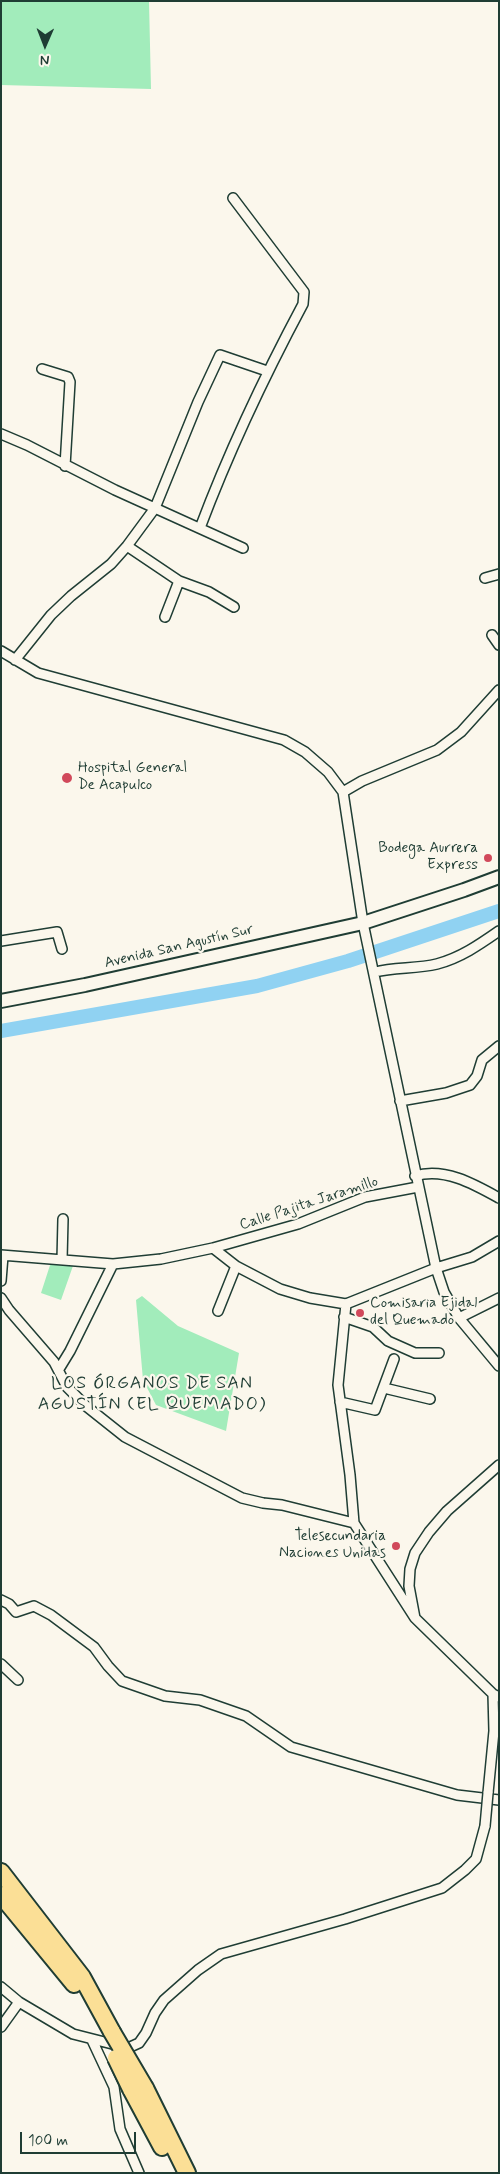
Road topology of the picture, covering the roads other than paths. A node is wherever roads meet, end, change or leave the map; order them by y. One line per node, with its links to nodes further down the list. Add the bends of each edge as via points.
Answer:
1 (233, 198): 3 (street, via 304,292 303,304)
2 (42, 369): 5 (street, via 68,376 70,382)
3 (267, 371): 6 (street, via 220,355); 7 (street)
4 (1, 434): 5 (street)
5 (65, 466): 6 (street)
6 (155, 508): 7 (street); 8 (street)
7 (200, 528): 9 (street)
8 (127, 546): 12 (street); 18 (street, via 111,564 51,615)
9 (243, 548)
10 (499, 574): 11 (street)
11 (485, 578)
12 (179, 581): 13 (street, via 209,592); 14 (street)
13 (234, 607)
14 (164, 617)
15 (492, 635): 16 (street)
16 (499, 645)
17 (1, 651): 18 (street)
18 (15, 660): 20 (street, via 38,673 284,740 305,752 328,772)
19 (499, 690): 20 (street, via 461,732 437,750)
20 (343, 792): 22 (street)
21 (499, 877): 22 (main road, Avenida San Agustín Sur)
22 (363, 923): 26 (street); 27 (main road, Avenida San Agustín Sur)
23 (499, 931): 26 (street, via 470,952 437,964)
24 (1, 941): 25 (street, via 58,932)
25 (62, 949)
26 (374, 969): 29 (street)
27 (1, 1001)
28 (499, 1046): 29 (street, via 482,1060 470,1085)
29 (400, 1101): 30 (street)
30 (415, 1176): 31 (street); 32 (street, via 442,1174)
31 (418, 1187): 35 (street, Calle Pajita Jaramillo, via 365,1197 298,1224); 40 (street)
32 (499, 1198)
33 (63, 1219): 37 (street)
34 (499, 1241): 40 (street, via 472,1257)
35 (213, 1248): 38 (street, Calle Pajita Jaramillo); 39 (street)
36 (2, 1256): 37 (street, Calle Pajita Jaramillo); 41 (street)
37 (62, 1260): 38 (street, Calle Pajita Jaramillo)
38 (113, 1264): 51 (street)
39 (236, 1266): 44 (street, via 280,1289); 45 (street)
40 (436, 1268): 44 (street); 47 (street, via 444,1292)
41 (1, 1281)
42 (1, 1298): 51 (street)
43 (499, 1298): 47 (street)
44 (346, 1304): 46 (street)
45 (218, 1311)
46 (344, 1317): 48 (street, via 373,1327 388,1341 416,1353); 54 (street, via 338,1374)
47 (460, 1318): 50 (street)
48 (439, 1353)
49 (394, 1359): 52 (street)
50 (498, 1362)
51 (59, 1369): 56 (street, via 73,1394 125,1437 156,1455 242,1498)
52 (384, 1388): 53 (street); 54 (street, via 374,1410)
53 (430, 1399)
54 (340, 1402): 56 (street)
55 (499, 1465): 58 (street, via 447,1511 415,1553 409,1586)
56 (354, 1523): 58 (street)
57 (1, 1600): 62 (street, via 16,1612 34,1606 51,1615 94,1647 122,1681 165,1696 200,1700 246,1716 291,1748 450,1793)
58 (415, 1618): 61 (street)
59 (1, 1664): 60 (street)
60 (18, 1680)
61 (496, 1695): 68 (street, bridge, via 486,1826 476,1859 465,1870 442,1888 221,1954 164,2000 138,2043 128,2048)
62 (499, 1800)
63 (1, 1872): 68 (highway, via 82,1978)
64 (1, 1895): 68 (highway, via 74,1985)
65 (1, 1987): 66 (street)
66 (19, 2002): 67 (street); 68 (street, via 73,2034)
67 (1, 2027)
68 (102, 2035): 69 (highway, bridge); 70 (street, via 120,2129)
69 (138, 2088): 71 (highway); 72 (highway)
70 (139, 2173)
71 (176, 2173)
72 (187, 2173)

